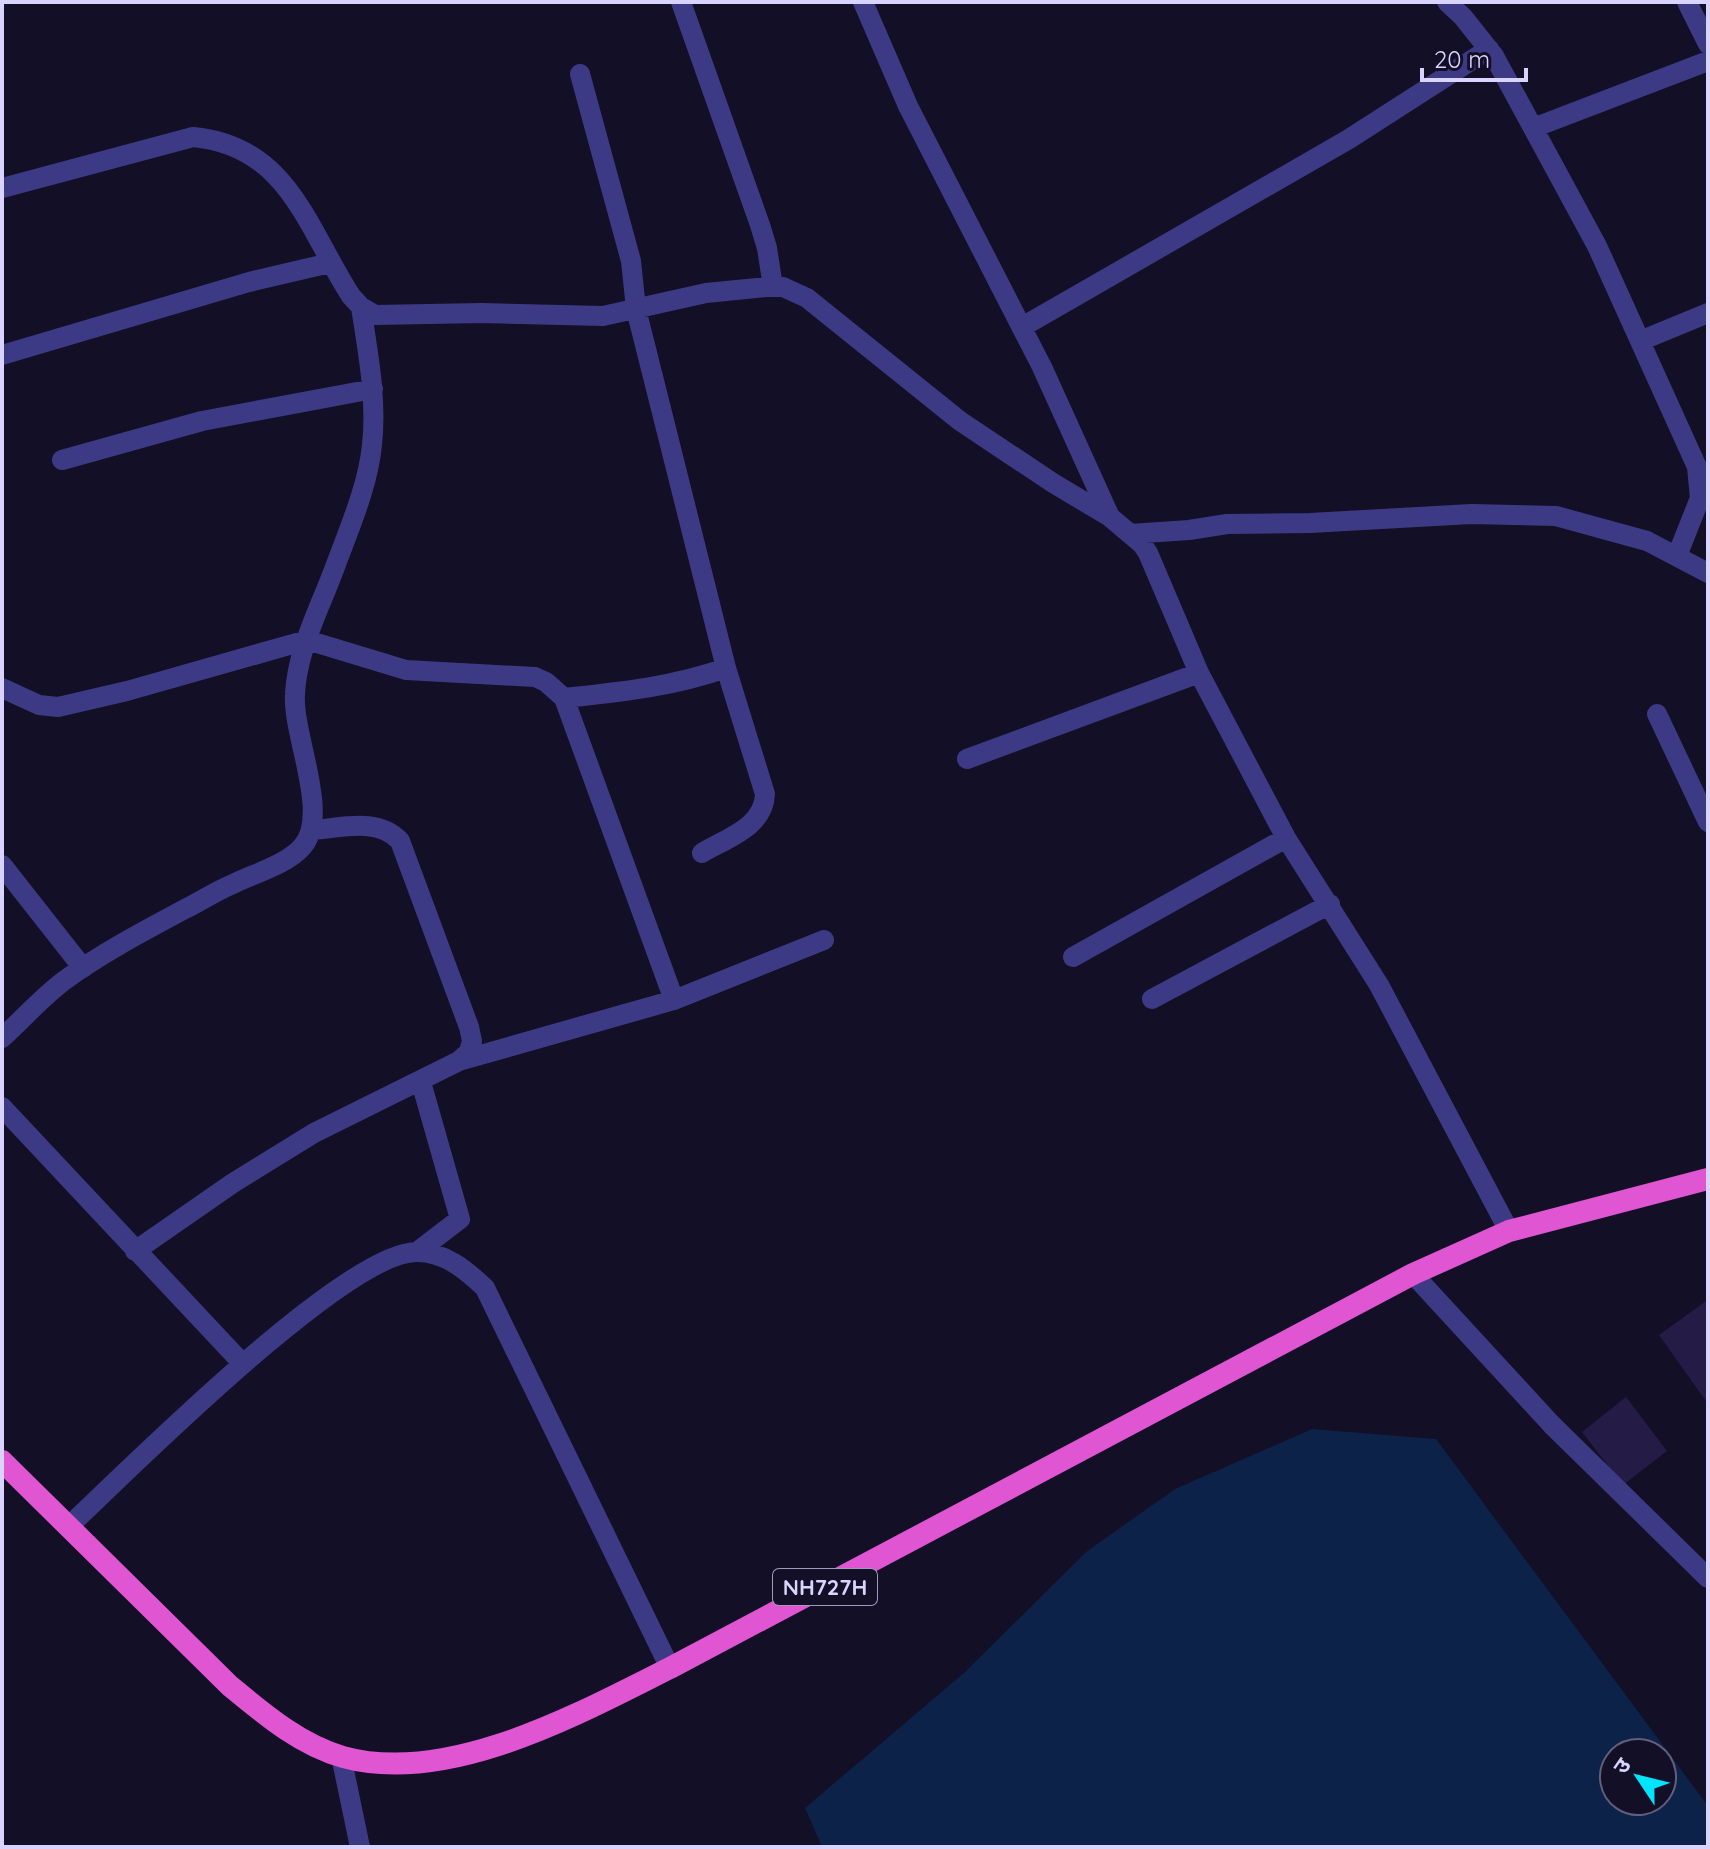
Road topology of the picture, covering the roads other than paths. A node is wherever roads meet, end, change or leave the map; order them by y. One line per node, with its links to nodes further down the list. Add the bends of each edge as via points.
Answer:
1 (681, 2): 12 (street, via 760,225)
2 (863, 2): 16 (street, via 908,106)
3 (1447, 2): 6 (street)
4 (1687, 2): 5 (street)
5 (1708, 44)
6 (1489, 49): 9 (street); 16 (street, via 1349,139)
7 (1708, 61): 9 (street)
8 (580, 74): 14 (street, via 631,261)
9 (1533, 128): 17 (street, via 1597,246)
10 (2, 188): 11 (street, via 193,137 220,140 269,166 290,190)
11 (330, 263): 13 (street); 18 (street)
12 (773, 287): 14 (street, via 706,293); 21 (street, via 807,298 960,421)
13 (361, 307): 14 (street, via 397,317 603,316); 19 (street)
14 (636, 309): 26 (street)
15 (1708, 313): 17 (street)
16 (1022, 327): 21 (street)
17 (1640, 341): 23 (street, via 1700,482 1700,498)
18 (2, 355)
19 (373, 389): 20 (street, via 216,418); 25 (street, via 372,446 365,476)
20 (62, 460)
21 (1110, 517): 22 (street)
22 (1130, 534): 23 (street, via 1268,522 1556,516 1618,531); 27 (street, via 1148,553)
23 (1677, 556): 24 (street)
24 (1708, 573)
25 (307, 640): 28 (street, via 58,707 39,705); 29 (street, via 406,670 535,677); 33 (street, via 294,696 313,807)
26 (726, 668): 29 (street, via 687,682); 35 (street, via 765,805 752,824)
27 (1199, 673): 31 (street); 34 (street)
28 (2, 688)
29 (564, 698): 42 (street)
30 (1657, 714): 32 (street)
31 (967, 759)
32 (1708, 822)
33 (312, 830): 40 (street, via 291,856); 44 (street, via 376,825 400,841 469,1027 469,1052)
34 (1286, 838): 37 (street); 39 (street)
35 (702, 853)
36 (2, 865): 40 (street)
37 (1330, 904): 41 (street); 48 (street, via 1413,1047)
38 (824, 940): 42 (street)
39 (1073, 957)
40 (83, 968): 43 (street)
41 (1152, 999)
42 (674, 1000): 44 (street)
43 (2, 1038)
44 (459, 1061): 45 (street)
45 (421, 1082): 49 (street, via 314,1133); 50 (street, via 460,1219)
46 (2, 1107): 49 (street)
47 (1708, 1179): 48 (highway, NH727H)
48 (1509, 1231): 51 (highway, NH727H)
49 (135, 1251): 52 (street)
50 (417, 1252): 52 (street, via 393,1256 321,1301); 56 (street, via 462,1266 485,1288)
51 (1413, 1274): 55 (street, via 1552,1425); 56 (highway, NH727H)
52 (243, 1364): 54 (street)
53 (2, 1461): 54 (highway, NH727H)
54 (69, 1526): 57 (highway, NH727H, via 230,1686 306,1742)
55 (1708, 1578)
56 (670, 1668): 57 (highway, NH727H, via 576,1715 497,1745 424,1763 376,1763)
57 (341, 1756): 58 (street)
58 (360, 1847)

